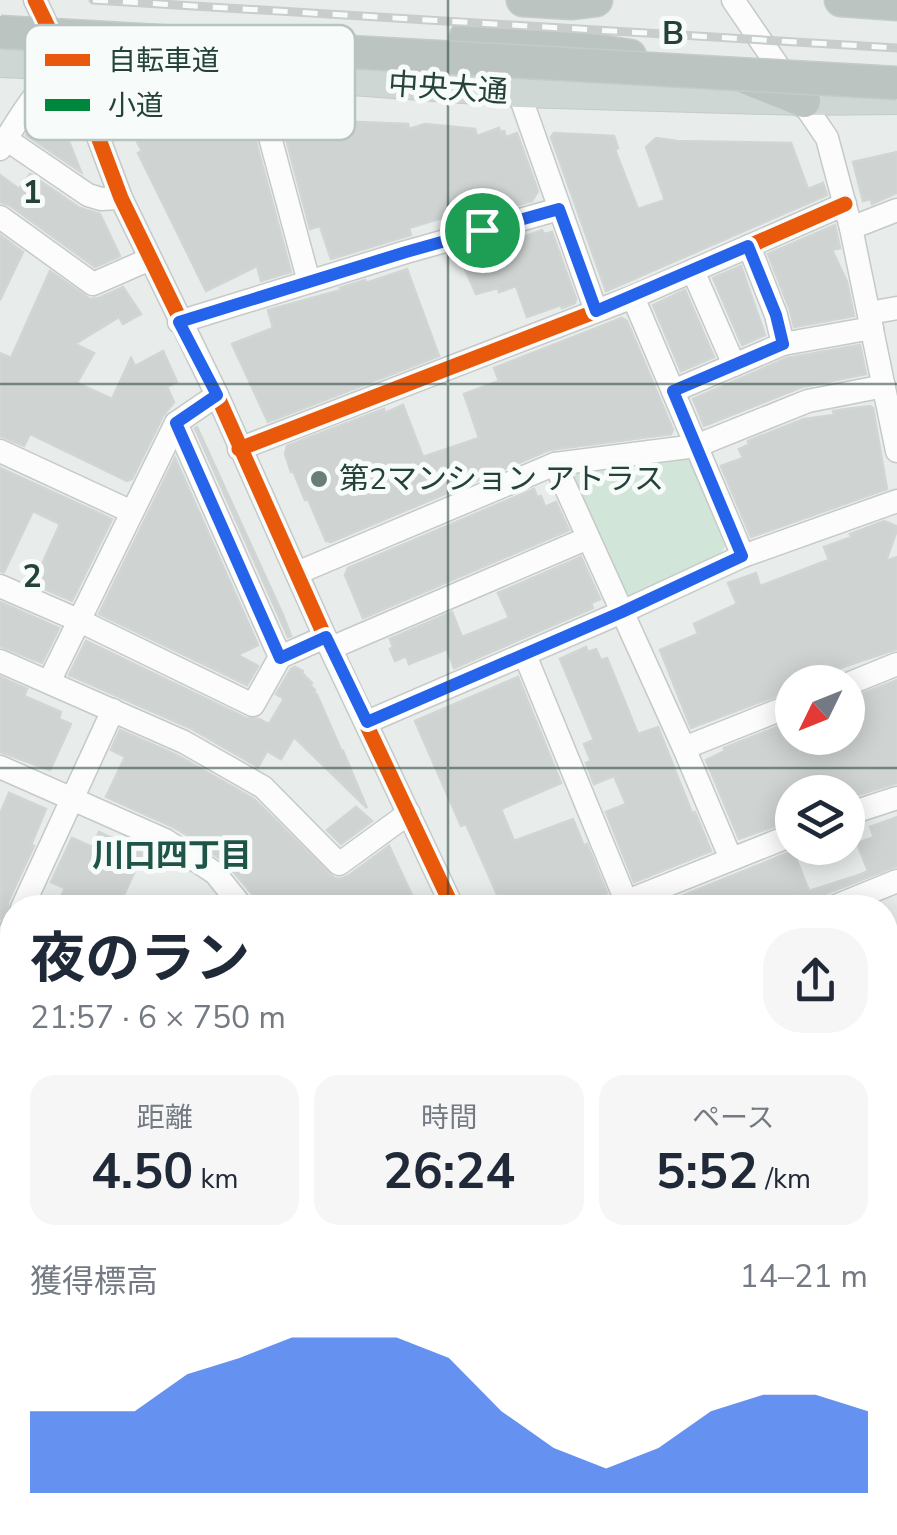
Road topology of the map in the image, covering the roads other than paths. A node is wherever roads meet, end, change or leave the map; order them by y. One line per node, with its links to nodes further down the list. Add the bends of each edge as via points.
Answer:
1 (34, 0): 8 (street)
2 (524, 0): 5 (highway)
3 (733, 0): 20 (street)
4 (841, 0): 6 (highway)
5 (584, 2)
6 (897, 4)
7 (0, 12): 9 (highway)
8 (46, 25)
9 (190, 25)
10 (0, 32): 11 (highway, bridge)
11 (25, 33)
12 (355, 33): 20 (highway, via 534,41 710,68)
13 (355, 52): 17 (highway, bridge)
14 (0, 63): 15 (main road, 中央大通)
15 (25, 65)
16 (355, 81): 18 (main road, 中央大通)
17 (897, 83)
18 (519, 93): 20 (main road, 中央大通); 29 (street)
19 (897, 100): 21 (main road, 中央大通)
20 (804, 101): 21 (main road, 中央大通); 28 (street, via 827,138)
21 (854, 102): 23 (street)
22 (25, 110): 26 (street)
23 (897, 111)
24 (99, 140): 27 (street)
25 (271, 140): 36 (street)
26 (3, 144): 27 (street, via 88,196)
27 (121, 198): 34 (street)
28 (845, 204): 32 (street); 33 (street)
29 (559, 209): 36 (street); 39 (street)
30 (897, 210): 32 (street)
31 (0, 216): 34 (street, via 94,284)
32 (851, 228): 40 (street)
33 (748, 246): 35 (street); 42 (street)
34 (150, 259): 41 (street)
35 (693, 271): 37 (street); 43 (street)
36 (309, 282): 41 (street)
37 (633, 297): 39 (street); 45 (street)
38 (897, 308): 40 (street)
39 (596, 311): 50 (street)
40 (870, 320): 42 (street); 44 (street)
41 (179, 322): 46 (street)
42 (783, 344): 43 (street)
43 (734, 366): 45 (street)
44 (887, 377): 48 (street); 49 (street)
45 (673, 391): 49 (street)
46 (217, 395): 47 (street); 50 (street)
47 (176, 423): 54 (street); 63 (street)
48 (896, 438)
49 (696, 446): 52 (street); 56 (street)
50 (240, 449): 57 (street)
51 (0, 451): 54 (street)
52 (555, 464): 55 (street); 57 (street)
53 (897, 501): 56 (street)
54 (132, 512): 60 (street)
55 (588, 538): 59 (street); 61 (street)
56 (742, 556): 59 (street)
57 (297, 573): 61 (street)
58 (0, 586): 60 (street)
59 (622, 612): 62 (street); 71 (street)
60 (78, 620): 63 (street, via 253,705); 67 (street)
61 (328, 642): 63 (street); 70 (street)
62 (525, 655): 70 (street); 83 (street)
63 (280, 658)
64 (0, 661): 67 (street)
65 (897, 664): 66 (street)
66 (865, 677)
67 (49, 682): 68 (street)
68 (113, 710): 74 (street); 76 (street, via 263,787 339,864)
69 (775, 713): 71 (street)
70 (367, 722): 76 (street)
71 (684, 748): 78 (street)
72 (0, 767): 74 (street)
73 (897, 798): 75 (street)
74 (73, 799): 80 (street); 81 (street, via 165,840 215,873)
75 (865, 808)
76 (409, 813): 82 (street)
77 (775, 842): 78 (street)
78 (731, 859): 84 (street)
79 (897, 881): 85 (street)
80 (28, 895)
81 (233, 895)
82 (447, 895)
83 (622, 895)
84 (647, 895)
85 (863, 895)

